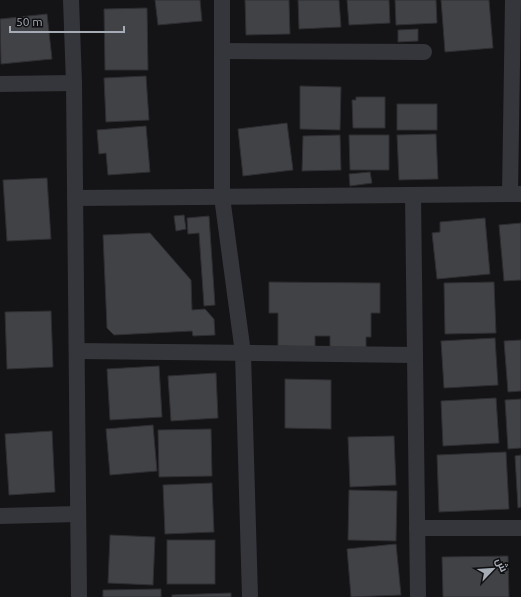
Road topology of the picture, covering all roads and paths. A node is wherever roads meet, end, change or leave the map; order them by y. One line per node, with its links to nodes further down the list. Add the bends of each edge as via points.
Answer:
1 (71, 0): 6 (street)
2 (222, 0): 4 (street)
3 (512, 0): 8 (street)
4 (222, 51): 5 (street); 10 (street)
5 (424, 52)
6 (74, 83): 7 (street); 11 (street)
7 (0, 84)
8 (516, 194): 9 (street)
9 (413, 195): 10 (street); 14 (street)
10 (222, 196): 11 (street); 13 (street)
11 (75, 198): 12 (street)
12 (77, 351): 13 (street); 15 (street)
13 (244, 353): 14 (street); 20 (street)
14 (415, 355): 17 (street)
15 (78, 514): 16 (street); 19 (street)
16 (0, 516)
17 (417, 528): 18 (street); 21 (street)
18 (521, 528)
19 (79, 597)
20 (250, 597)
21 (418, 597)

